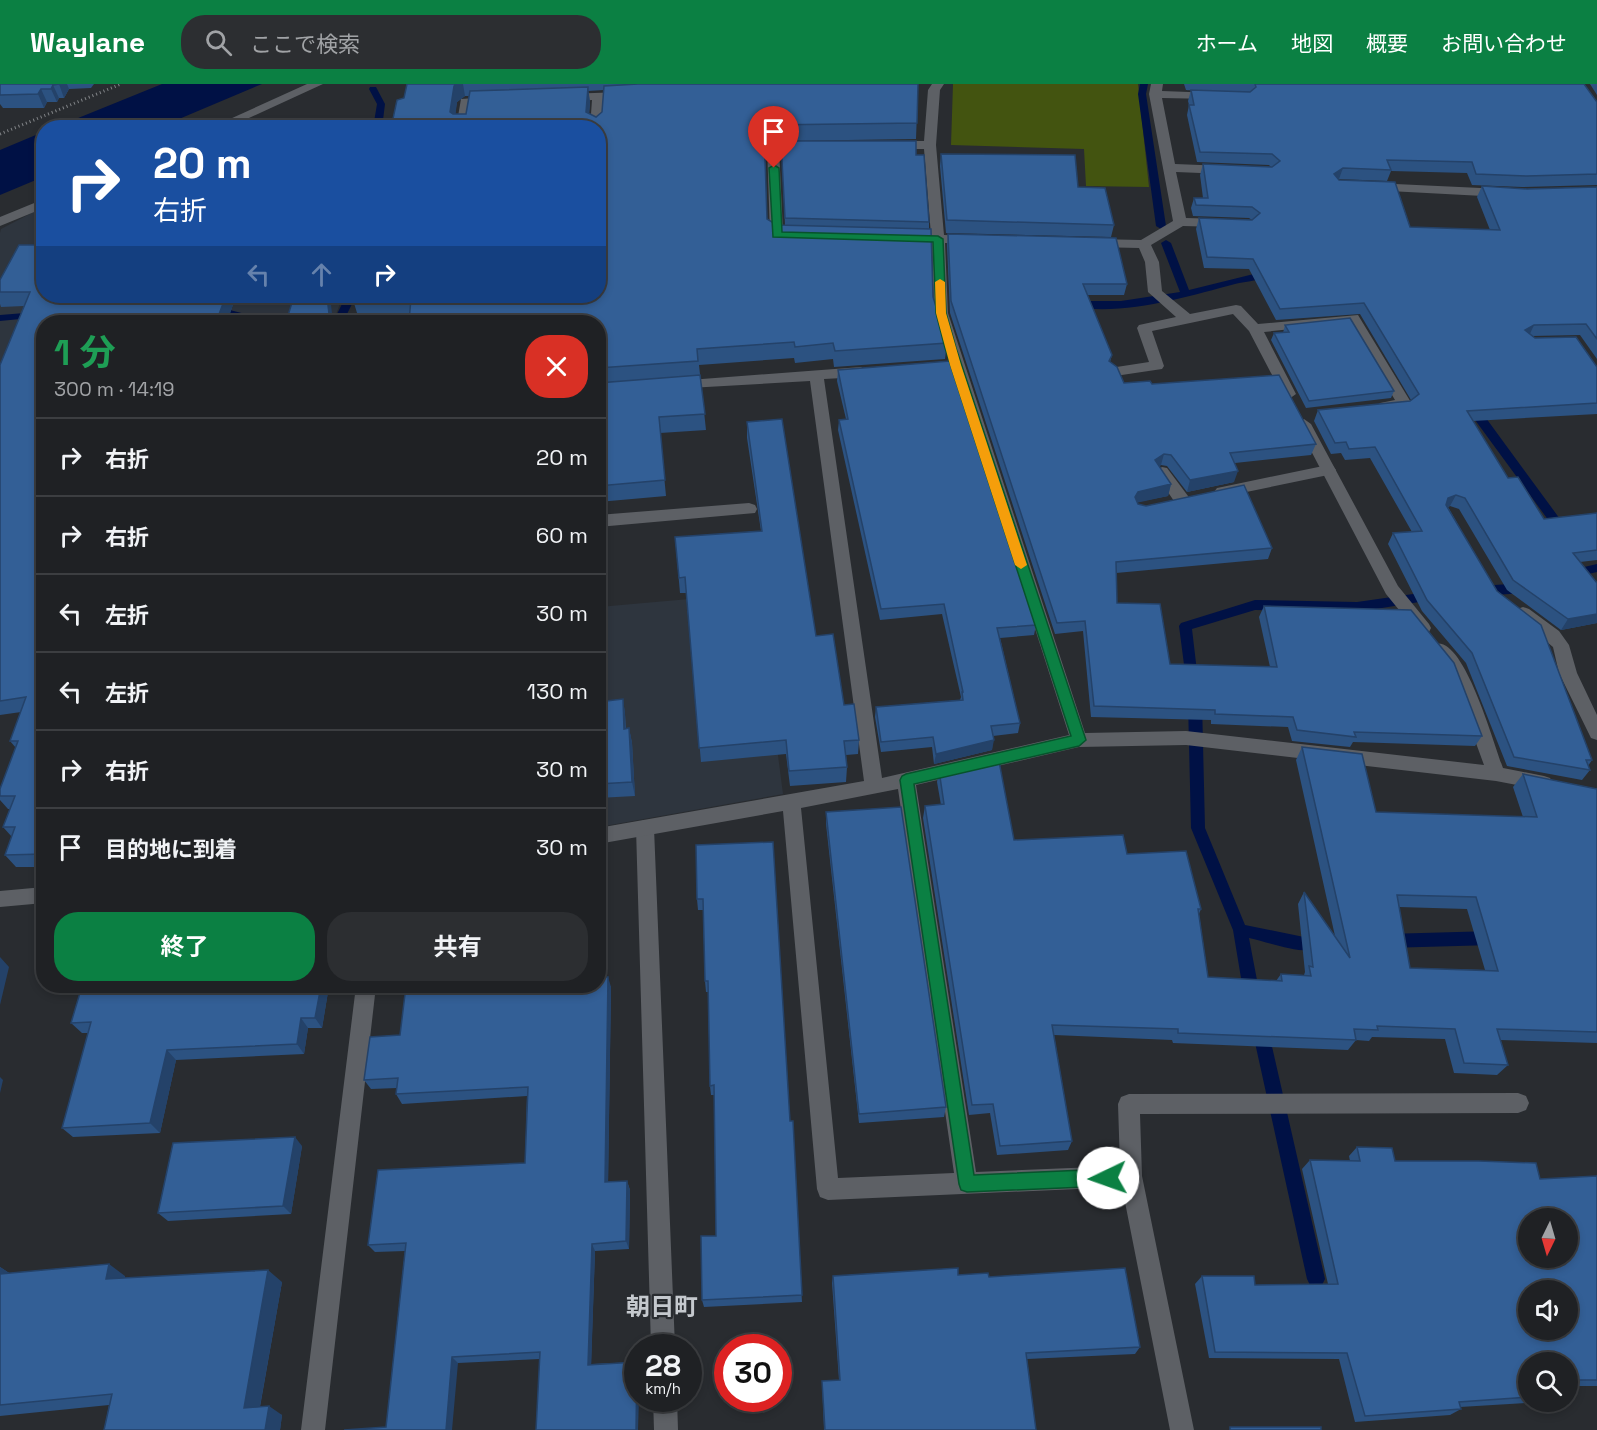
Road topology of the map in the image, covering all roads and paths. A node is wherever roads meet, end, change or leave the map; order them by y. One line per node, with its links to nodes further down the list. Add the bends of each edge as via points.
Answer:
1 (121, 84): 13 (path)
2 (316, 84): 10 (street)
3 (656, 84): 7 (street, via 656,94)
4 (938, 84): 16 (street, via 934,90)
5 (1156, 89): 6 (street); 17 (street)
6 (1224, 95)
7 (597, 97): 8 (street); 12 (street)
8 (553, 99)
9 (509, 100): 11 (street, via 465,102)
10 (234, 120)
11 (463, 120)
12 (596, 120)
13 (0, 134)
14 (818, 145): 25 (street, via 773,145 777,235)
15 (874, 145): 16 (street)
16 (930, 145): 27 (street)
17 (1170, 168): 18 (street); 23 (street)
18 (1236, 170)
19 (1362, 186): 20 (street)
20 (1511, 193)
21 (36, 206): 22 (street)
22 (0, 222)
23 (1180, 222): 24 (street); 30 (street)
24 (1238, 224)
25 (800, 236)
26 (892, 238): 27 (street)
27 (938, 239): 28 (street); 48 (street, via 941,313 950,366)
28 (984, 240)
29 (1087, 243): 30 (street)
30 (1144, 244): 31 (street, via 1152,262 1155,292)
31 (1187, 319): 32 (street, via 1236,309); 34 (street, via 1144,328 1158,366)
32 (1255, 329): 37 (street); 38 (street, via 1353,318 1406,404)
33 (874, 371): 35 (street)
34 (1115, 371)
35 (816, 375): 36 (street); 52 (street)
36 (656, 387)
37 (1294, 405)
38 (1370, 407)
39 (1311, 414): 40 (street, via 1299,415)
40 (1328, 470): 42 (street); 49 (street, via 1392,590 1458,669)
41 (1162, 472): 42 (street)
42 (1193, 498): 43 (street)
43 (1162, 504)
44 (749, 509): 45 (street)
45 (606, 521)
46 (1508, 602): 47 (street, via 1561,645 1568,673)
47 (1597, 733)
48 (1079, 740): 49 (street, via 1186,738); 50 (street)
49 (1496, 774): 51 (street)
50 (906, 780): 52 (street); 61 (street)
51 (1563, 787)
52 (874, 788): 53 (street)
53 (791, 802): 54 (street); 61 (street, via 828,1189)
54 (645, 828): 55 (street); 62 (street)
55 (606, 835)
56 (36, 896): 57 (street)
57 (0, 899)
58 (365, 993): 64 (street)
59 (1518, 1103): 60 (street, via 1129,1104)
60 (1131, 1176): 61 (street); 66 (street)
61 (967, 1184)
62 (663, 1334)
63 (665, 1412): 65 (street)
64 (312, 1430)
65 (666, 1430)
66 (1182, 1430)

